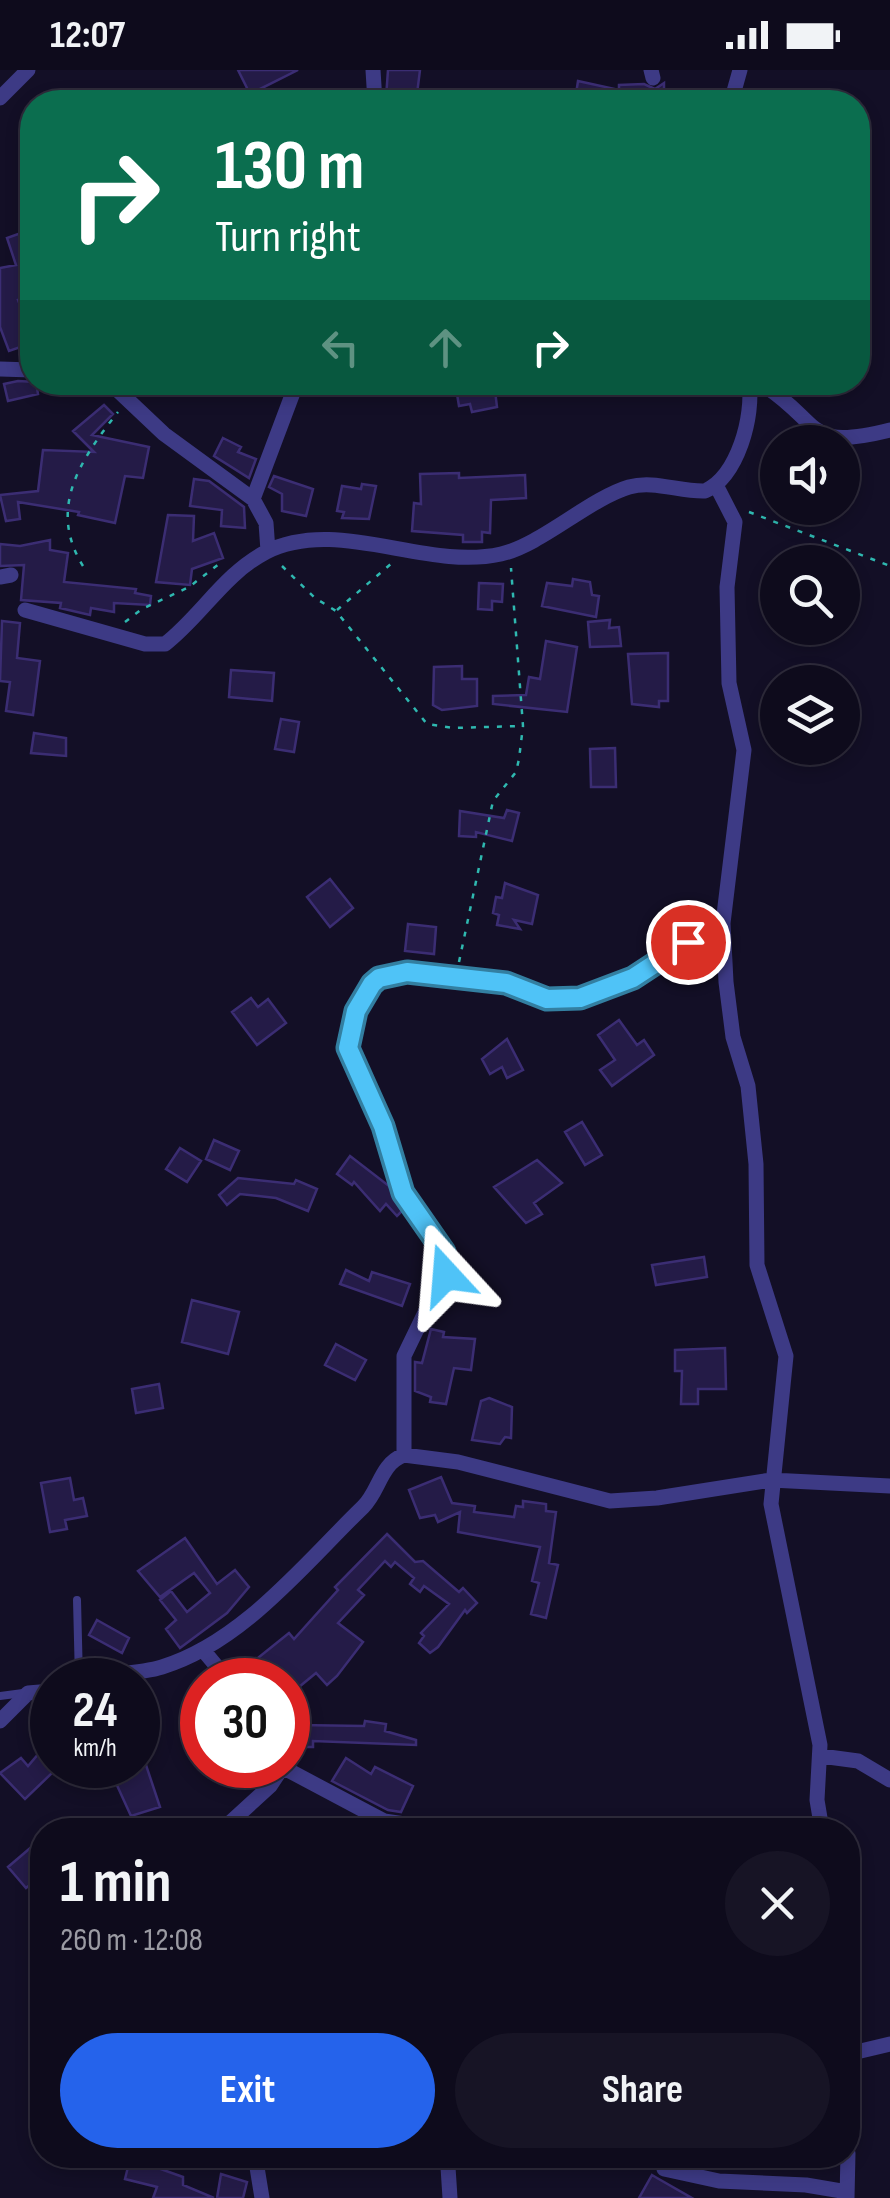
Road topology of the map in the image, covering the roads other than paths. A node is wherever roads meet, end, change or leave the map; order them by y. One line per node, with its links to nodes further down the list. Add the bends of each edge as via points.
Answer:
1 (28, 70): 2 (street)
2 (0, 98)
3 (124, 395): 9 (street)
4 (293, 395): 9 (street)
5 (748, 395): 8 (street, via 745,430)
6 (778, 395): 7 (street, via 826,438)
7 (890, 430)
8 (716, 485): 10 (street, via 700,492 632,486 508,552 478,556 317,540); 12 (street, via 735,522 729,683 744,750)
9 (253, 500): 10 (street, via 266,523)
10 (268, 551): 11 (street, via 239,569 165,644)
11 (25, 610)
12 (723, 922): 13 (street, via 593,996 547,999 506,983 407,972 379,978 356,1011 349,1033 360,1080 383,1126 403,1193 448,1265 404,1356); 14 (street, via 732,1037 748,1086 756,1164 757,1265 786,1356)
13 (404, 1455): 14 (street, via 610,1500); 17 (street, via 388,1466 364,1506 254,1614)
14 (771, 1480): 15 (street); 24 (street, via 790,1615)
15 (890, 1486)
16 (77, 1600): 18 (lane)
17 (202, 1650): 19 (street); 20 (street)
18 (78, 1658)
19 (209, 1658)
20 (160, 1668)
21 (28, 1693): 22 (lane); 23 (street)
22 (0, 1696)
23 (0, 1720)
24 (821, 1756): 26 (street, via 858,1761); 30 (street)
25 (310, 1780): 29 (street)
26 (890, 1780)
27 (263, 1788): 28 (street)
28 (234, 1818)
29 (379, 1818)
30 (820, 1818)
31 (890, 2044): 32 (street)
32 (860, 2051)
33 (257, 2168): 38 (street)
34 (448, 2168): 39 (street)
35 (848, 2168): 37 (street)
36 (664, 2169): 37 (street, via 719,2181 806,2184)
37 (847, 2195)
38 (262, 2198)
39 (450, 2198)

